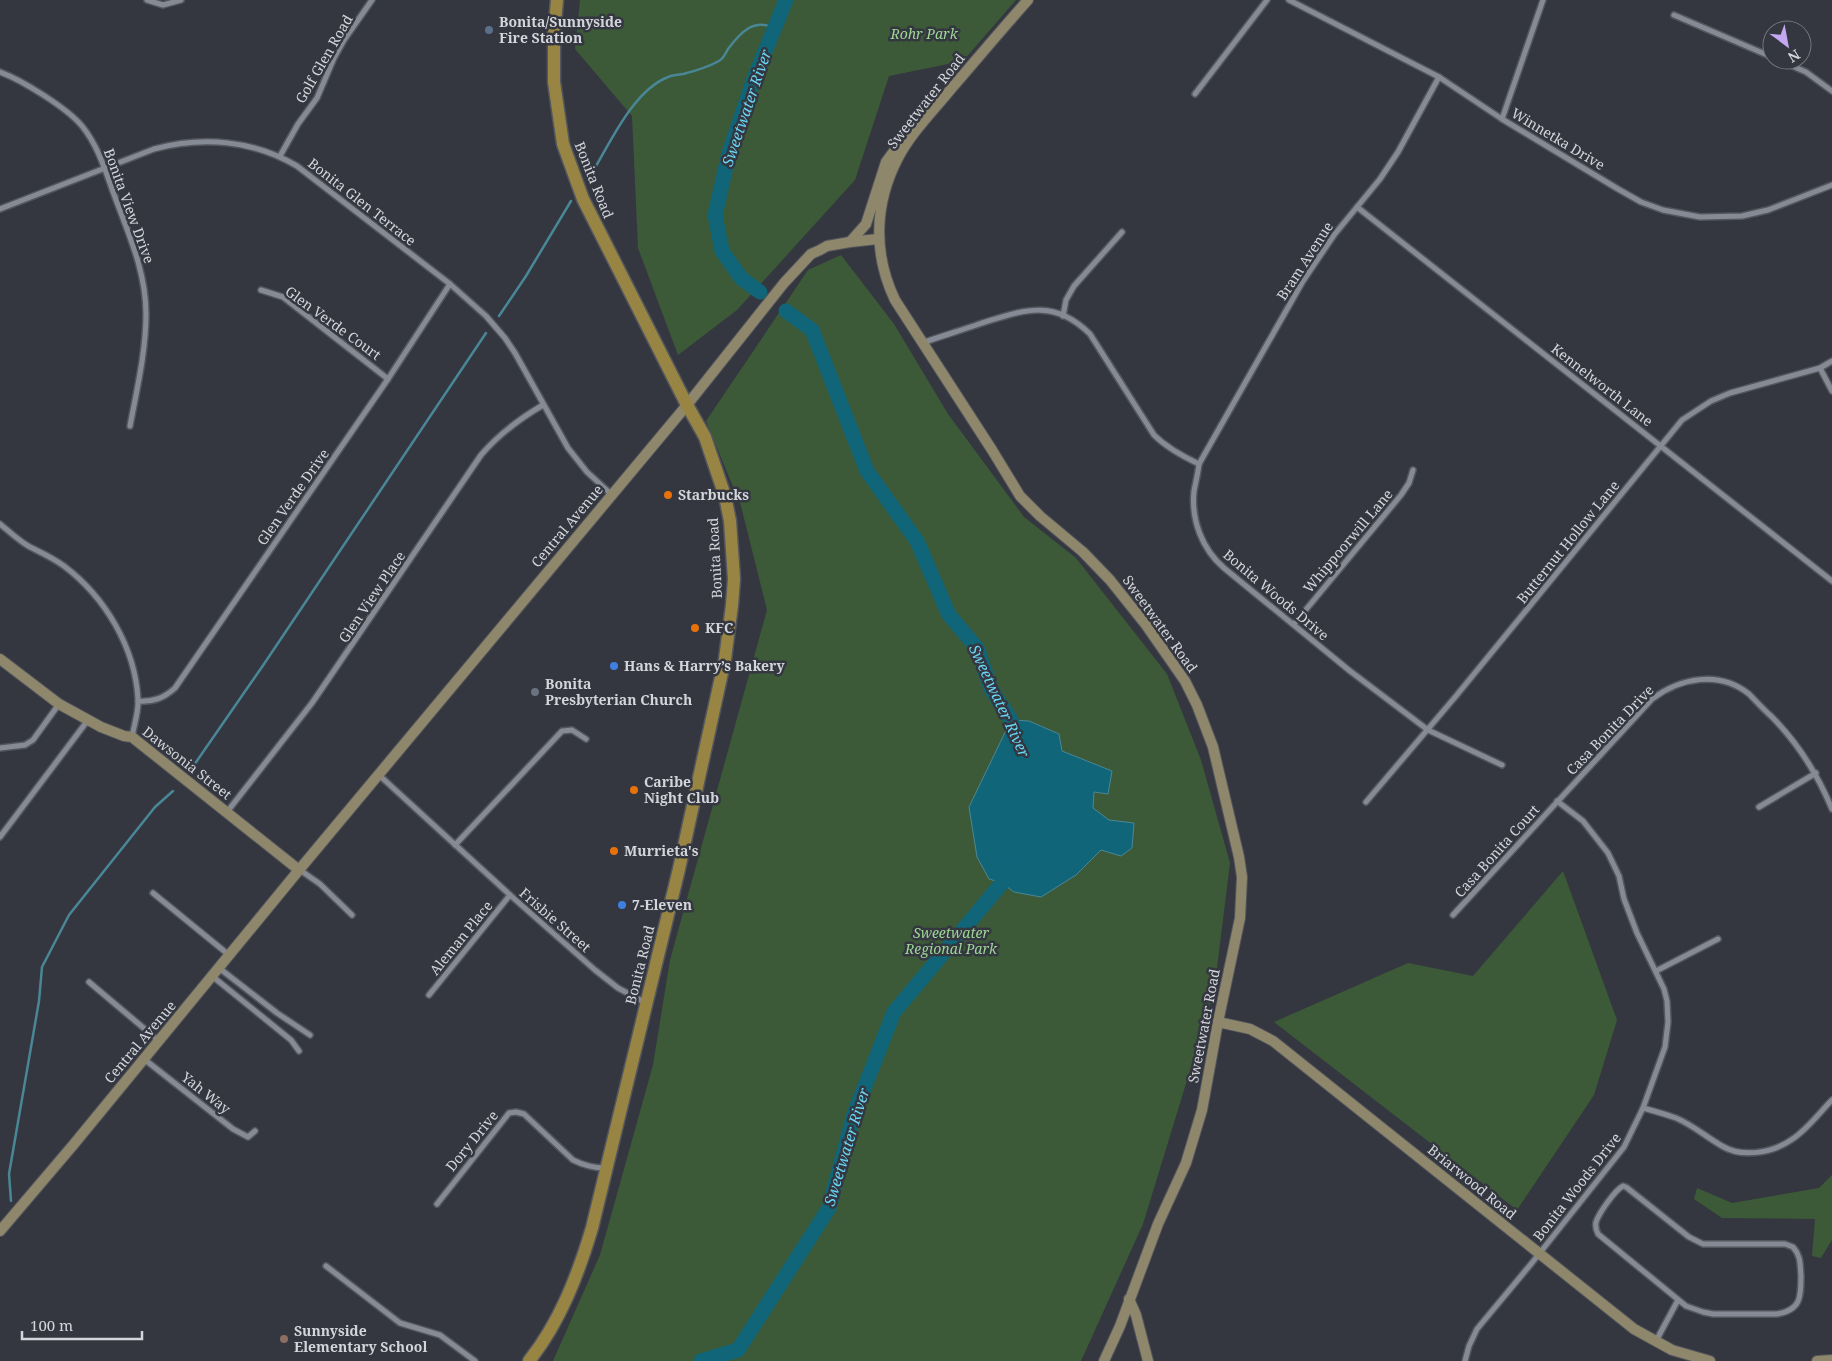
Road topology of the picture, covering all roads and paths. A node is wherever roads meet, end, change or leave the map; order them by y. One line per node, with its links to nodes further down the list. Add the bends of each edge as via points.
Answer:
1 (147, 0): 2 (street, via 162,5)
2 (181, 0)
3 (372, 0): 18 (street, Golf Glen Road, via 344,40 317,98)
4 (557, 0): 35 (main road, Bonita Road, via 554,82 563,144 583,199)
5 (1028, 0): 17 (main road, Sweetwater Road)
6 (1267, 0): 15 (street)
7 (1290, 0): 13 (street, Winnetka Drive)
8 (1543, 0): 16 (street)
9 (1674, 15): 10 (street)
10 (1762, 53)
11 (1802, 70): 14 (street)
12 (0, 72): 19 (street, Bonita View Drive, via 73,117 97,150)
13 (1438, 77): 16 (street, Winnetka Drive); 21 (street, Bram Avenue, via 1398,152)
14 (1832, 91)
15 (1195, 94)
16 (1502, 119): 20 (street, Winnetka Drive, via 1636,199 1675,213 1714,218 1742,216 1768,210)
17 (918, 130): 24 (main road, Sweetwater Road, via 899,157 887,184); 25 (main road, via 908,133 886,162 866,224)
18 (280, 156): 19 (street, Bonita Glen Terrace, via 244,144 206,141 154,149); 26 (street, Bonita Glen Terrace)
19 (104, 168): 22 (street, Bonita Glen Terrace); 36 (street, Bonita View Drive, via 139,261 144,287 143,351)
20 (1832, 185)
21 (1357, 207): 37 (street, Kennelworth Lane); 38 (street, Bram Avenue, via 1303,281)
22 (0, 209)
23 (1122, 232): 28 (street, via 1074,286 1066,300)
24 (878, 239): 25 (main road, Central Avenue); 29 (main road, Sweetwater Road, via 888,285)
25 (850, 242): 35 (main road, Central Avenue, via 827,246 811,254)
26 (450, 284): 32 (street, Glen Verde Drive); 34 (street, Bonita Glen Terrace, via 505,338)
27 (261, 290): 32 (street, Glen Verde Court, via 283,297)
28 (1063, 316): 29 (street, via 1046,311 1019,312); 38 (street, via 1090,334 1154,435 1175,452)
29 (922, 343): 74 (main road, Sweetwater Road, via 1020,496 1110,580 1185,681 1197,705 1213,747 1242,877 1240,918)
30 (1832, 361): 31 (street, Butternut Hollow Lane)
31 (1820, 368): 33 (street); 37 (street, Butternut Hollow Lane, via 1711,401 1682,420)
32 (388, 379): 45 (street, Glen Verde Drive, via 175,688 158,700)
33 (1832, 391)
34 (544, 405): 40 (street, Bonita Glen Terrace, via 572,454); 59 (street, Glen View Place, via 507,428 481,455 312,703)
35 (687, 405): 40 (main road, Central Avenue); 73 (main road, Bonita Road, via 704,437 725,496 734,579 720,684)
36 (130, 426)
37 (1660, 446): 42 (street, Kennelworth Lane); 48 (street, Butternut Hollow Lane)
38 (1199, 464): 43 (street, Bonita Woods Drive, via 1194,505 1196,523 1205,547 1224,568)
39 (1413, 470): 43 (street, Whippoorwill Lane, via 1401,495)
40 (611, 494): 54 (main road, Central Avenue)
41 (0, 524): 45 (street, via 24,543 64,566 97,598 126,646)
42 (1832, 581)
43 (1294, 624): 48 (street, Bonita Woods Drive)
44 (0, 659): 46 (main road, Dawsonia Street)
45 (138, 701): 49 (street)
46 (58, 704): 47 (main road, Dawsonia Street); 51 (street, via 33,740 25,746)
47 (88, 720): 49 (main road, Dawsonia Street); 60 (street)
48 (1428, 730): 52 (street, Bonita Woods Drive); 56 (street, Butternut Hollow Lane)
49 (132, 737): 59 (main road, Dawsonia Street)
50 (586, 739): 61 (street, via 572,730 562,731)
51 (0, 748)
52 (1502, 765)
53 (1816, 773): 55 (street, Casa Bonita Drive, via 1788,733 1748,694 1723,682 1695,680 1668,688 1652,699); 57 (street); 58 (street, Casa Bonita Drive)
54 (379, 775): 61 (street, Frisbie Street); 62 (main road, Central Avenue)
55 (1557, 801): 66 (street, Casa Bonita Court); 69 (street, Bonita Woods Drive, via 1583,821 1608,853 1619,876 1637,933)
56 (1366, 802)
57 (1759, 807)
58 (1832, 808)
59 (227, 812): 62 (main road, Dawsonia Street)
60 (0, 837)
61 (455, 845): 64 (street, Frisbie Street)
62 (299, 870): 65 (street, via 320,884); 68 (main road, Central Avenue)
63 (153, 893): 68 (street)
64 (510, 895): 72 (street, Aleman Place); 73 (street, Frisbie Street, via 618,988)
65 (352, 915)
66 (1453, 915)
67 (1718, 939): 69 (street)
68 (230, 955): 70 (main road, Central Avenue)
69 (1656, 971): 80 (street, Bonita Woods Drive, via 1667,1001 1668,1022 1665,1047)
70 (216, 972): 75 (street); 76 (main road, Central Avenue); 77 (street, via 291,1040)
71 (89, 982): 76 (street)
72 (429, 995)
73 (646, 1003): 82 (main road, Bonita Road)
74 (1218, 1022): 85 (main road, Briarwood Road, via 1250,1029 1273,1041); 87 (main road, Sweetwater Road, via 1202,1110 1186,1163)
75 (310, 1035)
76 (158, 1041): 78 (main road, Central Avenue)
77 (298, 1051)
78 (143, 1059): 81 (street, Yah Way, via 233,1129 248,1137); 84 (main road, Central Avenue)
79 (1832, 1100): 80 (street, via 1790,1141 1756,1152 1723,1147 1676,1118)
80 (1643, 1108): 85 (street, Bonita Woods Drive, via 1624,1146)
81 (255, 1131)
82 (606, 1168): 83 (street, Dory Drive, via 573,1160 524,1114 516,1112 509,1114); 92 (main road, Bonita Road, via 580,1268 554,1324)
83 (436, 1204)
84 (0, 1231)
85 (1540, 1253): 89 (main road, Briarwood Road, via 1634,1329); 95 (street, Bonita Woods Drive, via 1477,1329)
86 (326, 1266): 91 (street, via 400,1323 440,1335)
87 (1129, 1299): 93 (main road, Sweetwater Road); 94 (main road)
88 (1678, 1300): 88 (street, via 1693,1309 1713,1314 1785,1312 1796,1306 1800,1296 1800,1258 1793,1246 1785,1244 1703,1244 1689,1237 1626,1187 1620,1187 1597,1220 1598,1234); 89 (street)
89 (1655, 1341): 96 (main road, Briarwood Road, via 1672,1350)
90 (1832, 1360): 97 (main road)
91 (475, 1361)
92 (529, 1361)
93 (1104, 1361)
94 (1148, 1361)
95 (1465, 1361)
96 (1710, 1361)
97 (1817, 1361)

